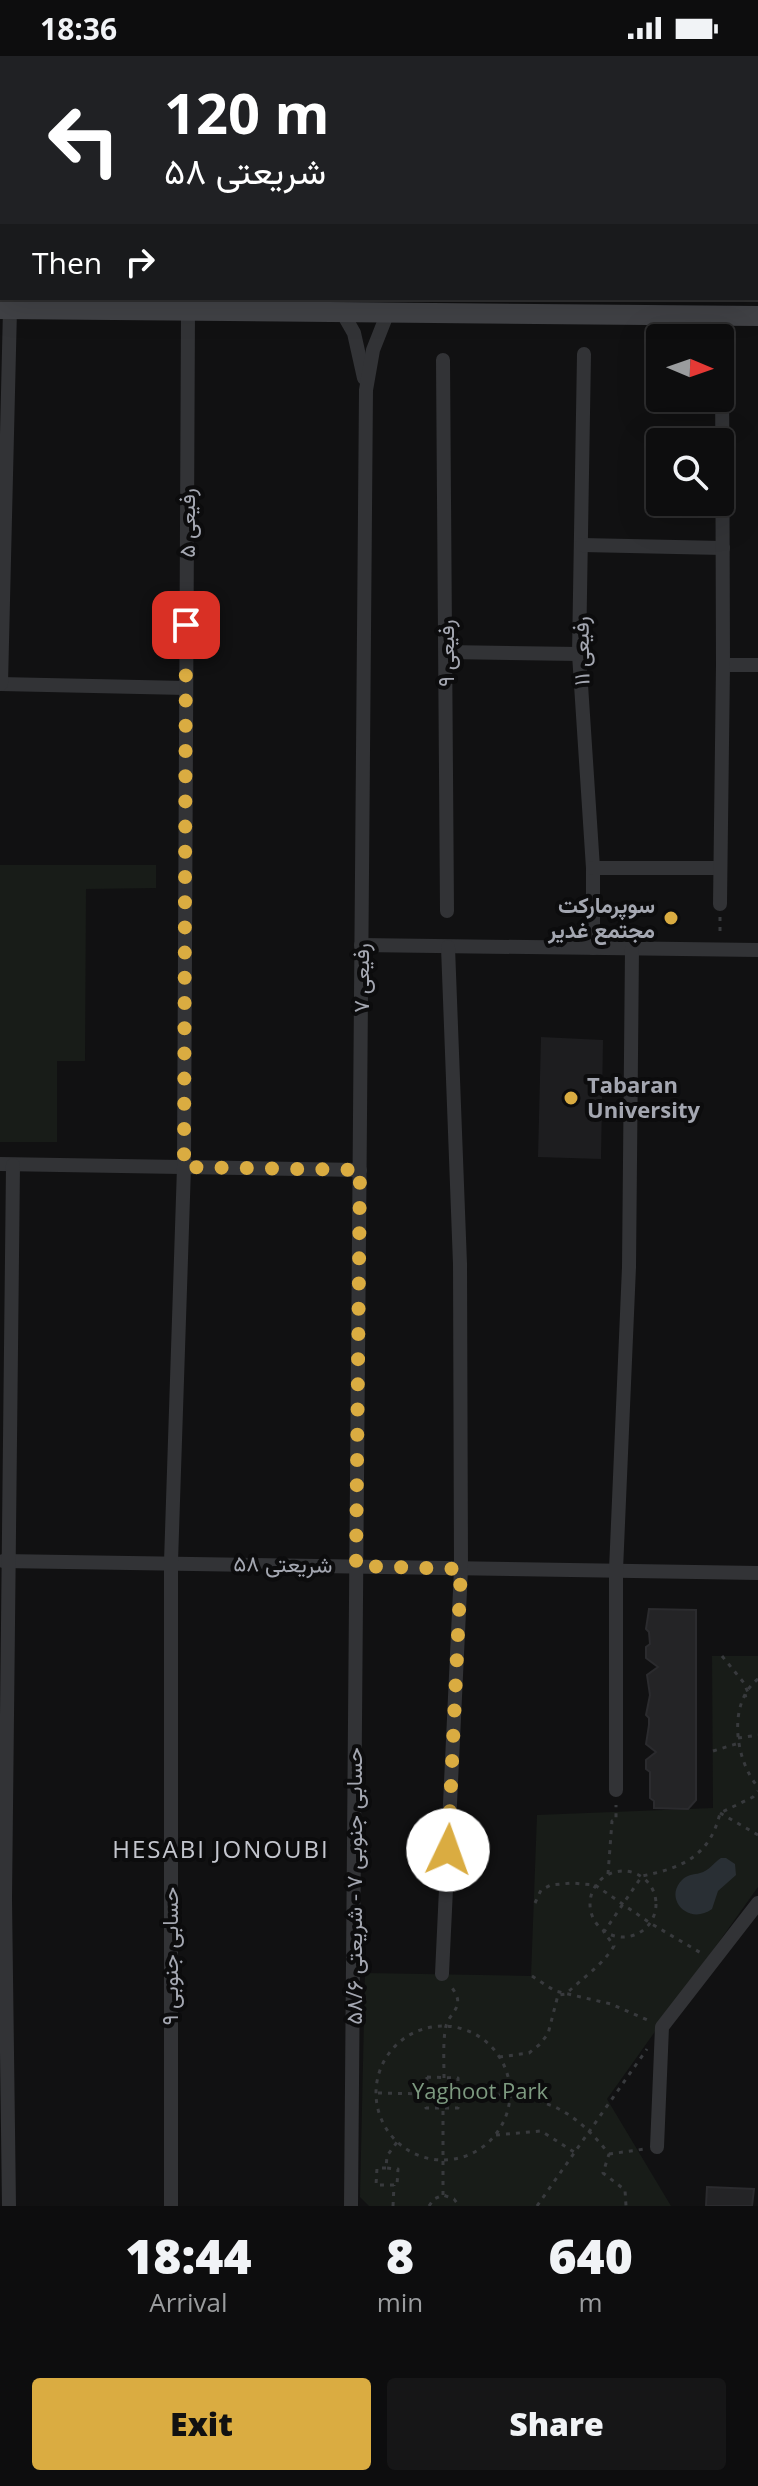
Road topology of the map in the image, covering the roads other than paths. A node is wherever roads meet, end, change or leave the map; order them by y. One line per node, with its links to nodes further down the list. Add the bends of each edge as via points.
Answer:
1 (5, 309): 2 (main road); 16 (street)
2 (188, 310): 3 (main road); 17 (street, رفیعی ۵)
3 (342, 312): 4 (main road); 8 (street, via 354,333)
4 (388, 312): 5 (main road); 8 (street, via 373,350)
5 (758, 316)
6 (584, 354): 10 (street, رفیعی ۱۱)
7 (443, 360): 12 (street, رفیعی ۹)
8 (366, 390): 22 (street, رفیعی ۷)
9 (722, 412): 11 (street)
10 (582, 545): 11 (street); 13 (street, رفیعی ۱۱)
11 (723, 548): 14 (street)
12 (446, 652): 13 (street); 21 (street, رفیعی ۹)
13 (579, 654): 18 (street, رفیعی ۱۱)
14 (723, 665): 15 (street); 19 (street)
15 (758, 665)
16 (0, 684): 17 (street)
17 (186, 688): 28 (street, رفیعی ۵)
18 (593, 868): 19 (street); 24 (street, رفیعی ۱۱)
19 (720, 868): 20 (street)
20 (720, 904)
21 (447, 911)
22 (361, 945): 23 (street); 29 (street, رفیعی ۷)
23 (448, 947): 24 (street); 33 (street, via 460,1264)
24 (593, 948): 25 (street)
25 (632, 949): 26 (street); 34 (street, via 629,1267)
26 (758, 950)
27 (7, 1164): 28 (street); 30 (street)
28 (184, 1167): 29 (street); 31 (street, حسابی جنوبی ۹)
29 (360, 1170): 32 (street, رفیعی ۷)
30 (4, 1561): 31 (street, شریعتی ۵۸); 40 (street)
31 (171, 1562): 32 (street, شریعتی ۵۸); 41 (street, حسابی جنوبی ۹)
32 (356, 1566): 33 (street, شریعتی ۵۸); 42 (street, حسابی جنوبی ۷ - شریعتی ۵۸/۶)
33 (461, 1569): 34 (street, شریعتی ۵۸); 38 (street)
34 (616, 1570): 35 (street, شریعتی ۵۸); 36 (street)
35 (758, 1573)
36 (616, 1790)
37 (758, 1903): 39 (street, via 662,2027)
38 (442, 1974)
39 (657, 2147)
40 (9, 2206)
41 (171, 2206)
42 (351, 2206)

